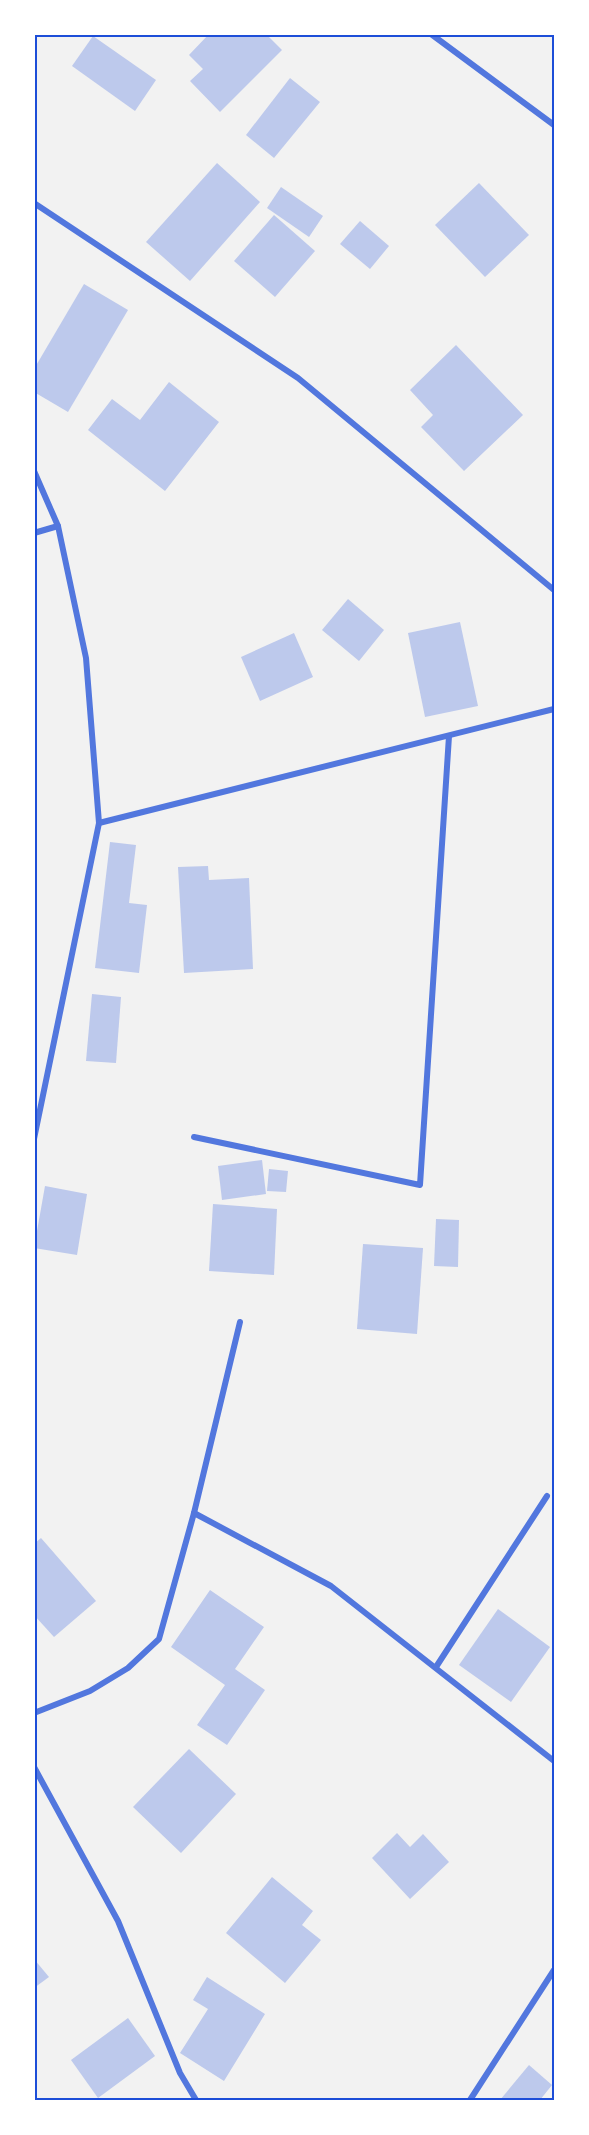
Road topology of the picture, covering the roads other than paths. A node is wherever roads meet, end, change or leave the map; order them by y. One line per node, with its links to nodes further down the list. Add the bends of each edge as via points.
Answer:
1 (431, 34): 2 (street)
2 (554, 124)
3 (34, 203): 7 (street, via 298,378)
4 (34, 471): 5 (street)
5 (58, 526): 6 (street); 10 (street, via 86,658)
6 (34, 533)
7 (555, 590)
8 (555, 709): 9 (street)
9 (449, 735): 10 (street); 11 (street, via 420,1185)
10 (99, 823): 12 (street)
11 (194, 1137)
12 (34, 1139)
13 (240, 1322): 15 (street)
14 (548, 1496): 16 (street)
15 (194, 1513): 16 (street, via 331,1586); 17 (street, via 159,1639 128,1668 90,1691)
16 (436, 1667): 18 (street)
17 (34, 1713)
18 (555, 1761)
19 (34, 1767): 21 (street, via 118,1921 180,2073)
20 (555, 1970): 22 (street)
21 (196, 2100)
22 (470, 2100)

